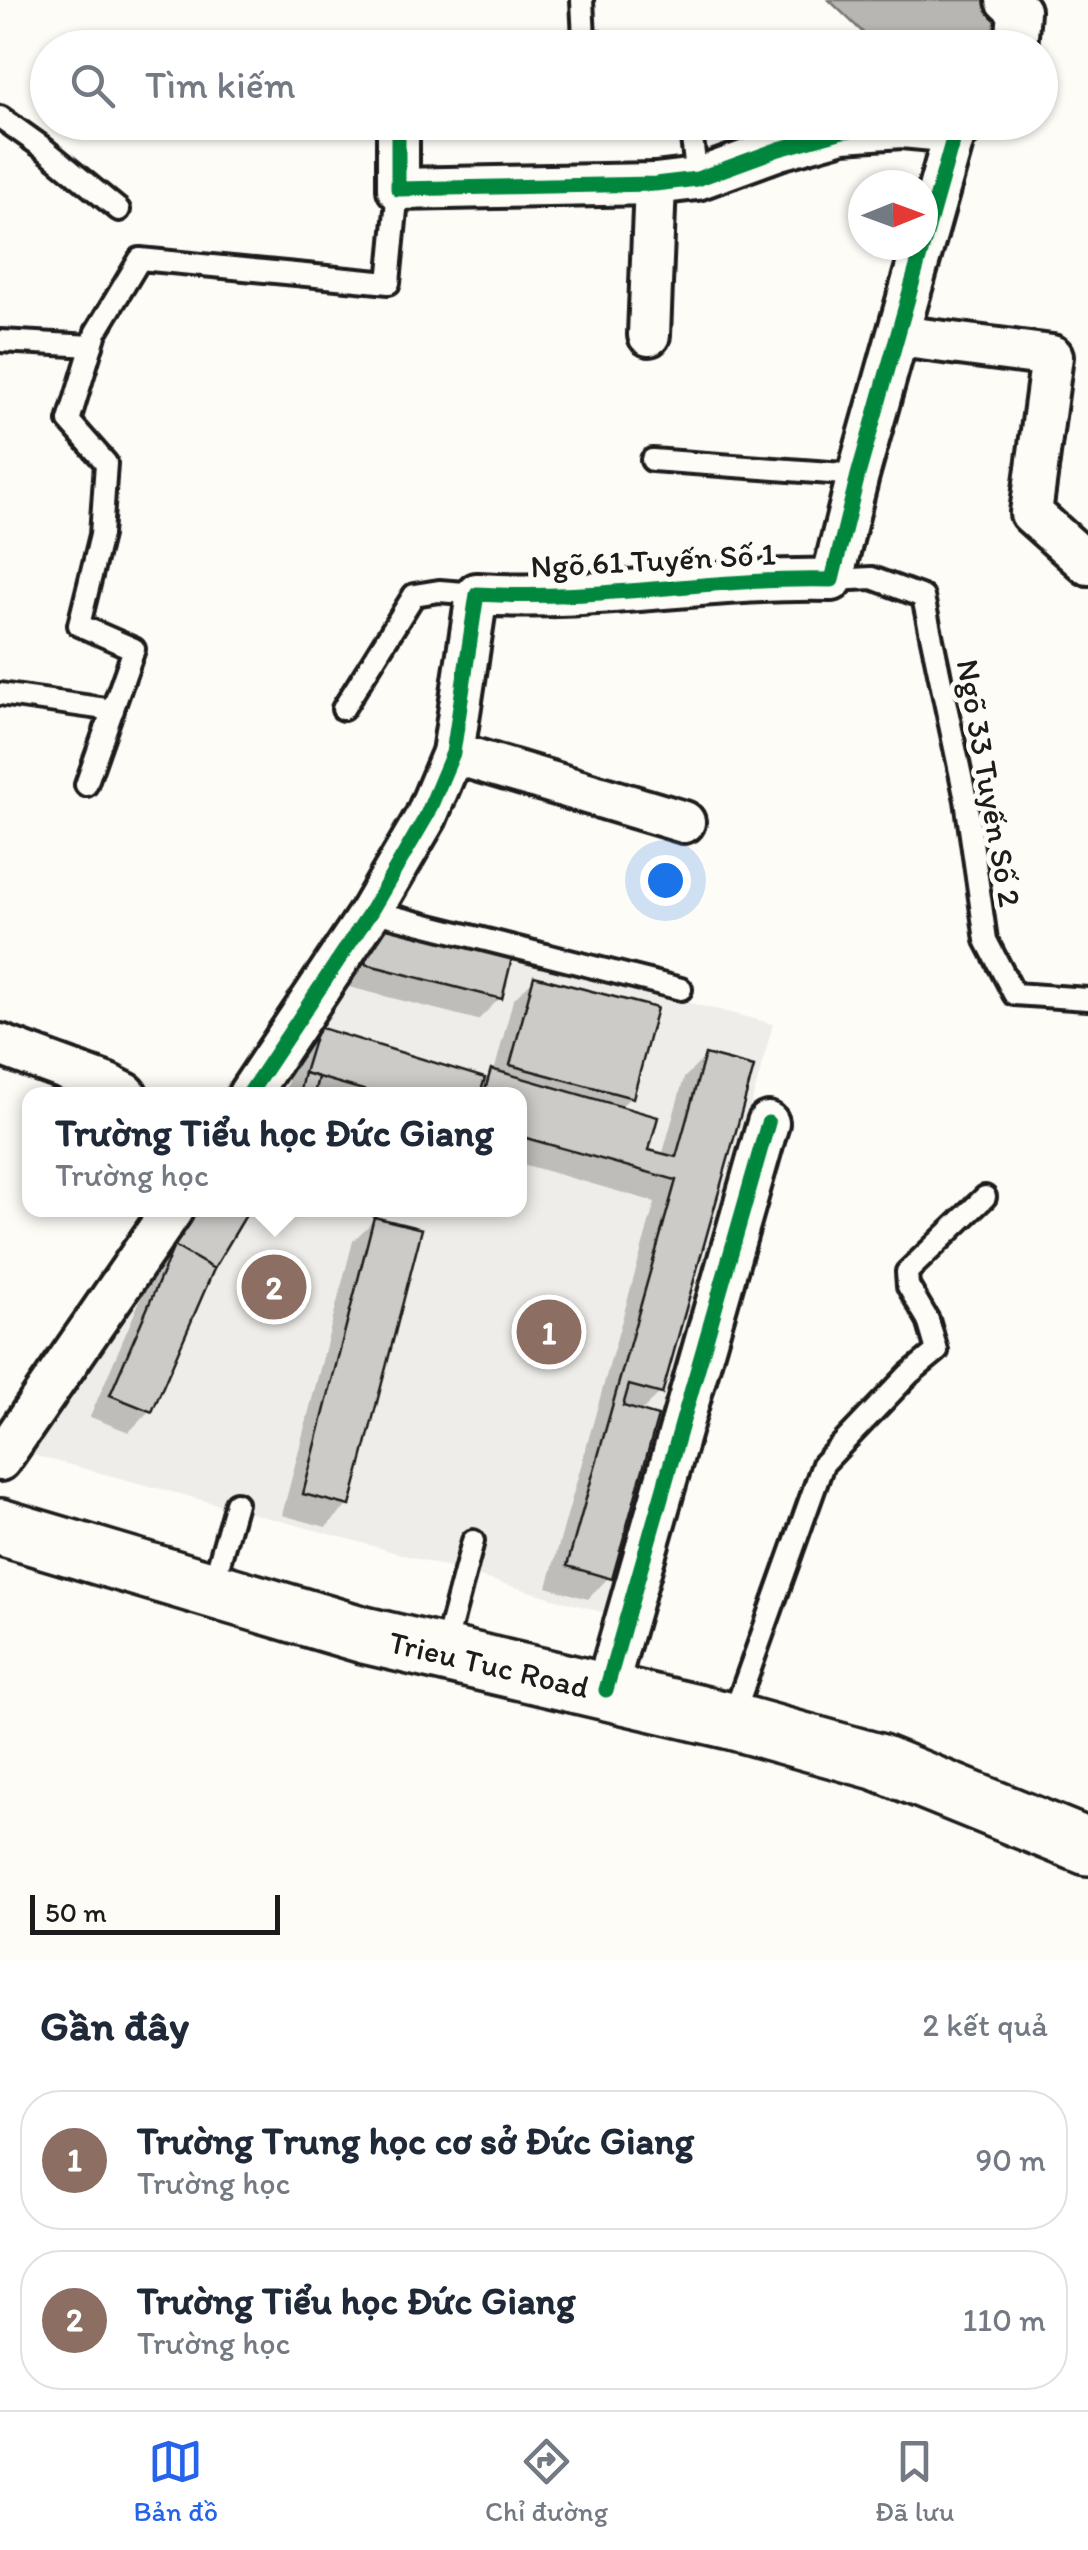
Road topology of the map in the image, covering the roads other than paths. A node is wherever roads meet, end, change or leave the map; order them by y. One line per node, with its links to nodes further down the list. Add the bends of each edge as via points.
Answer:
1 (582, 0): 2 (lane)
2 (584, 30)
3 (0, 117): 4 (lane)
4 (30, 138)
5 (32, 140): 13 (lane)
6 (398, 140): 12 (street)
7 (692, 140): 10 (lane)
8 (813, 140): 10 (street)
9 (958, 140): 15 (street)
10 (697, 180): 11 (street)
11 (655, 184): 12 (street); 14 (street)
12 (398, 189): 17 (lane, via 390,283 140,259)
13 (119, 210)
14 (649, 336)
15 (898, 336): 19 (street); 20 (street, via 1052,356 1031,513)
16 (0, 340): 17 (lane)
17 (92, 346): 25 (lane, via 70,422 106,463 101,535 79,625 134,649)
18 (652, 460): 19 (lane)
19 (858, 475): 21 (street)
20 (1088, 564)
21 (832, 580): 22 (street, Ngõ 61 Tuyến Số 1); 31 (lane, Ngõ 33 Tuyến Số 2, via 872,578 922,596 966,800 986,940 1014,994)
22 (477, 594): 24 (lane, via 414,594); 26 (street)
23 (0, 694): 25 (lane)
24 (343, 709)
25 (112, 710): 27 (lane)
26 (454, 753): 28 (street); 29 (street)
27 (86, 785)
28 (684, 822)
29 (370, 911): 30 (lane); 34 (street)
30 (680, 989)
31 (1088, 1000)
32 (0, 1045): 33 (street)
33 (112, 1087)
34 (254, 1087)
35 (768, 1123): 44 (street)
36 (985, 1197): 45 (lane, via 907,1272 937,1351 823,1464)
37 (167, 1217): 38 (street)
38 (0, 1460)
39 (236, 1502): 42 (lane)
40 (0, 1527): 42 (main road, Trieu Tuc Road)
41 (473, 1541): 43 (lane)
42 (212, 1590): 43 (main road, Trieu Tuc Road)
43 (443, 1653): 44 (main road, Trieu Tuc Road)
44 (606, 1690): 45 (main road, Trieu Tuc Road)
45 (732, 1721): 46 (main road, Trieu Tuc Road, via 878,1762)
46 (1088, 1848)

